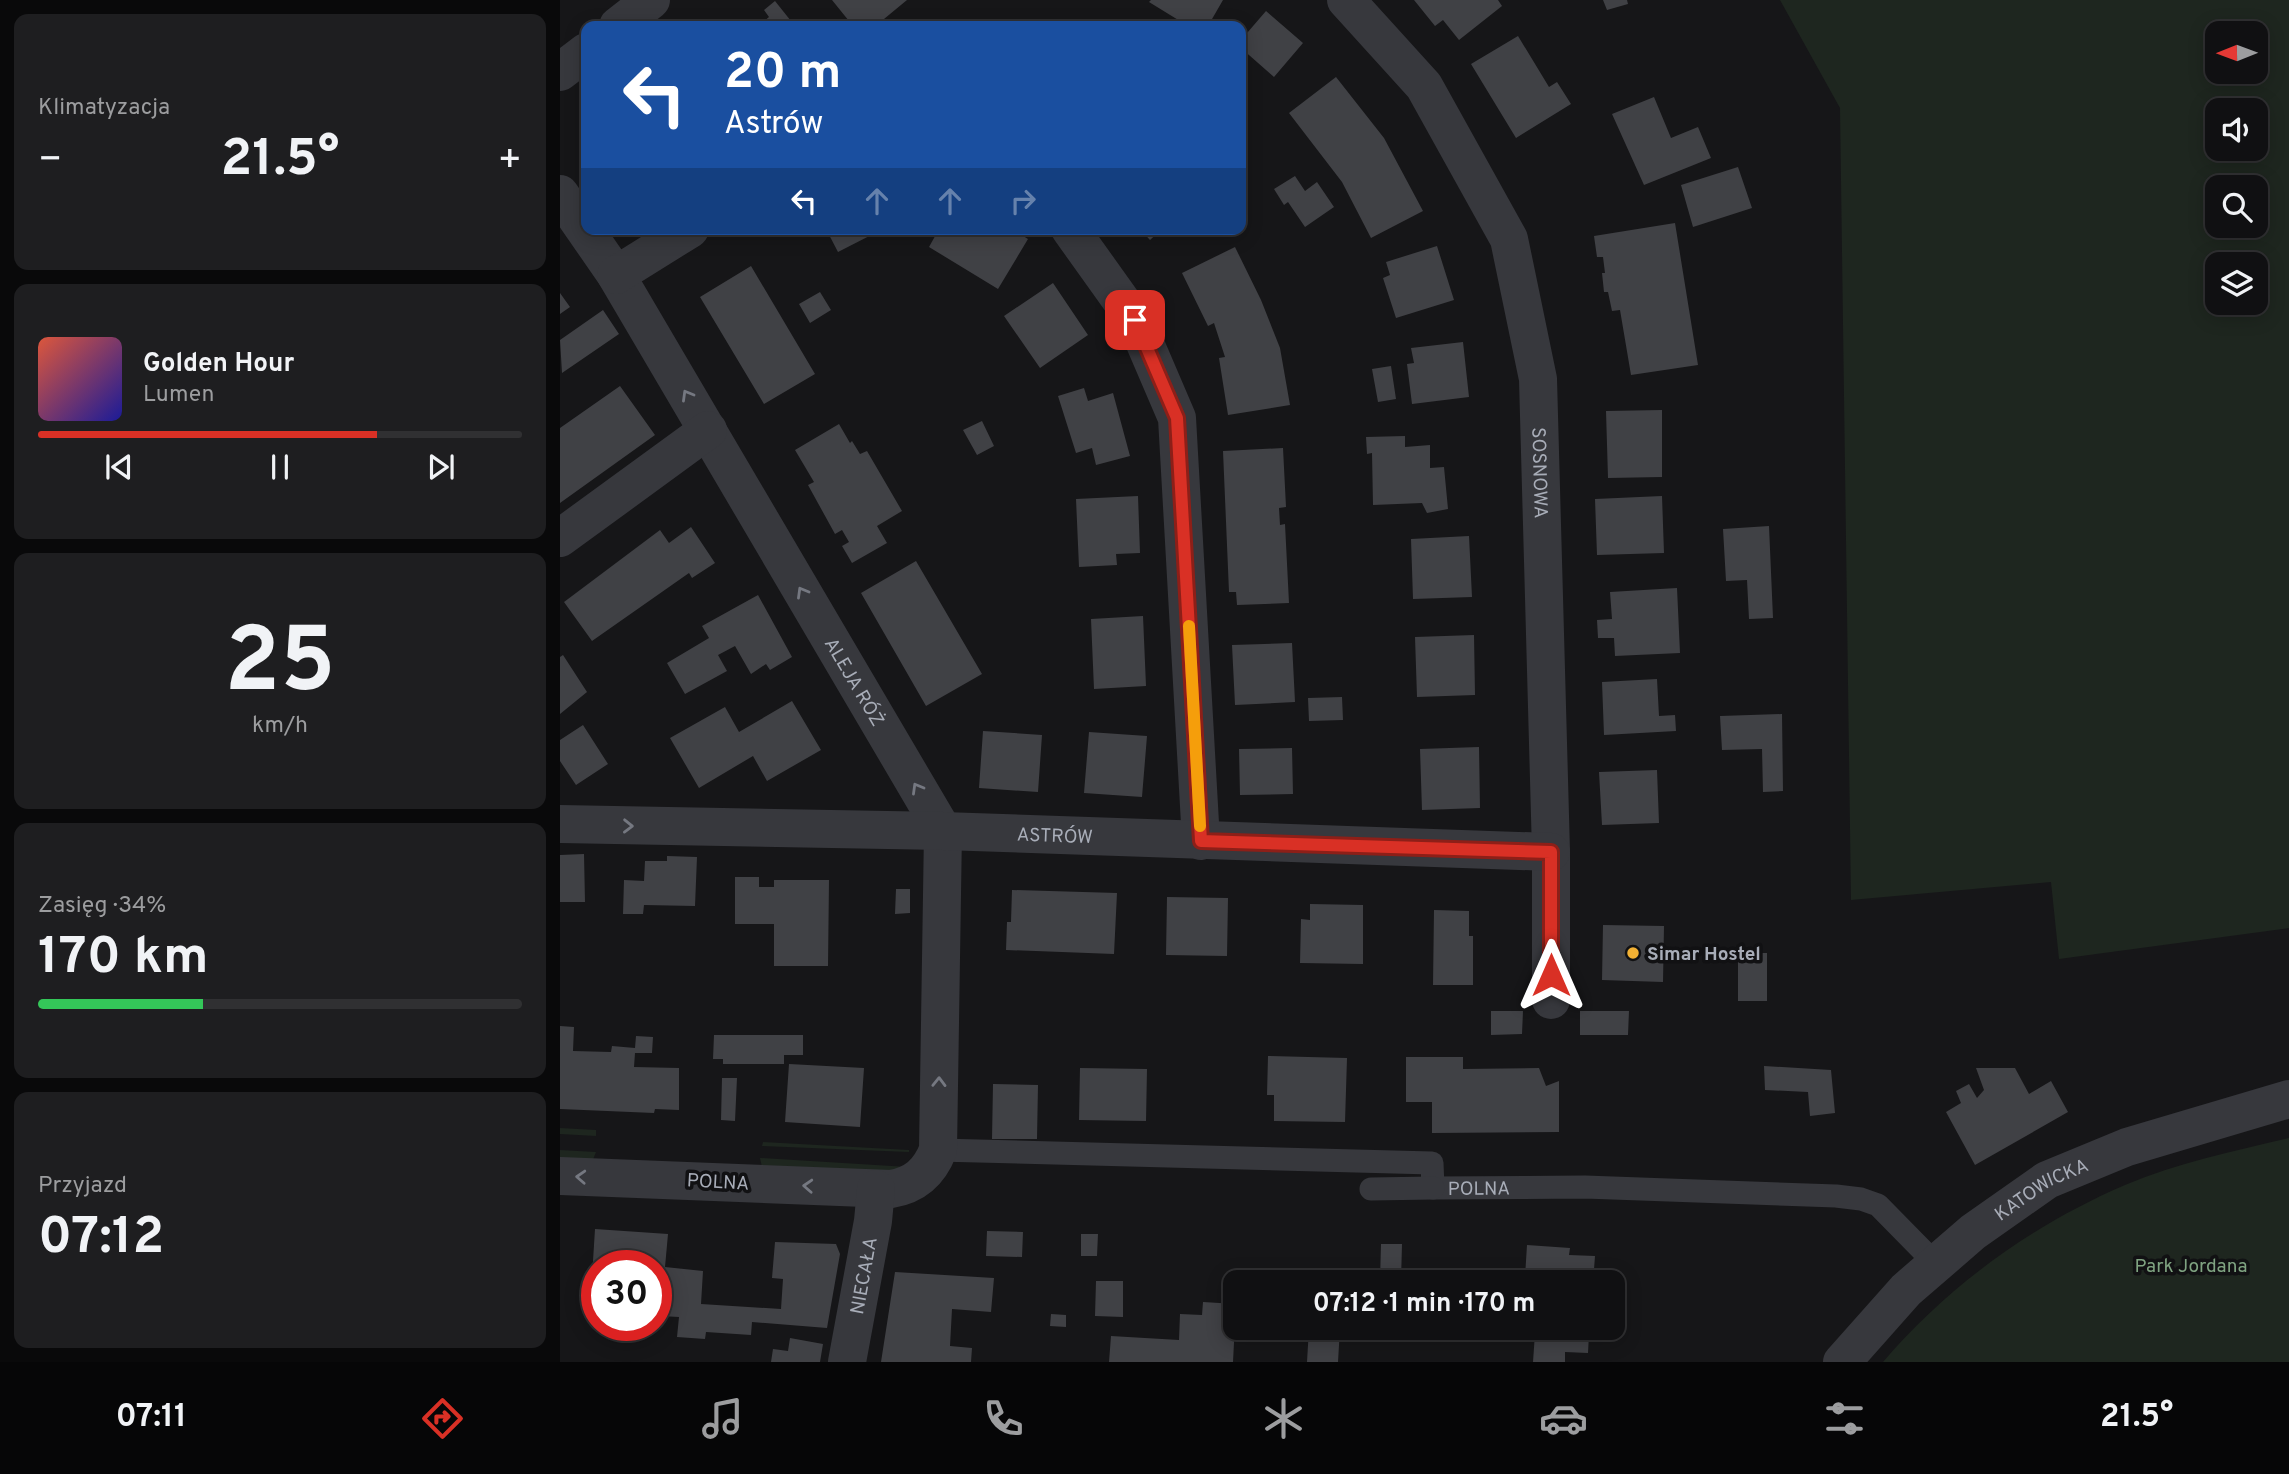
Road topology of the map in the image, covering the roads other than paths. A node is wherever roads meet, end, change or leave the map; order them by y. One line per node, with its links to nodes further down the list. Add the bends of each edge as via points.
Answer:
1 (651, 0): 3 (street)
2 (1346, 0): 17 (street, SOSNOWA, via 1424,86 1509,239 1538,379)
3 (624, 21)
4 (581, 56): 5 (street)
5 (560, 72)
6 (560, 194): 7 (street, ALEJA RÓŻ)
7 (581, 224)
8 (589, 235): 11 (street, ALEJA RÓŻ)
9 (680, 235): 11 (street)
10 (1074, 235): 16 (street, via 1135,320 1177,418)
11 (617, 275): 12 (street, ALEJA RÓŻ, one-way to 11)
12 (708, 430): 13 (street); 15 (street, ALEJA RÓŻ, one-way to 12)
13 (560, 538)
14 (560, 824): 15 (street, ASTRÓW, one-way to 15)
15 (943, 831): 16 (street, ASTRÓW); 20 (street, one-way to 15)
16 (1201, 841): 17 (street, ASTRÓW)
17 (1551, 852): 18 (street, SOSNOWA)
18 (1551, 1000)
19 (2289, 1099): 25 (street, KATOWICKA, via 2127,1147 2047,1180)
20 (938, 1150): 22 (lane, POLNA, via 1432,1163); 23 (street, via 922,1177 907,1186)
21 (560, 1176): 23 (street, POLNA, one-way to 21)
22 (1433, 1188): 24 (lane); 25 (lane, POLNA, via 1585,1187 1861,1199 1878,1205)
23 (876, 1189): 26 (street, NIECAŁA)
24 (1371, 1189)
25 (1936, 1264): 27 (street, KATOWICKA, via 1906,1290)
26 (847, 1362)
27 (1842, 1362)

